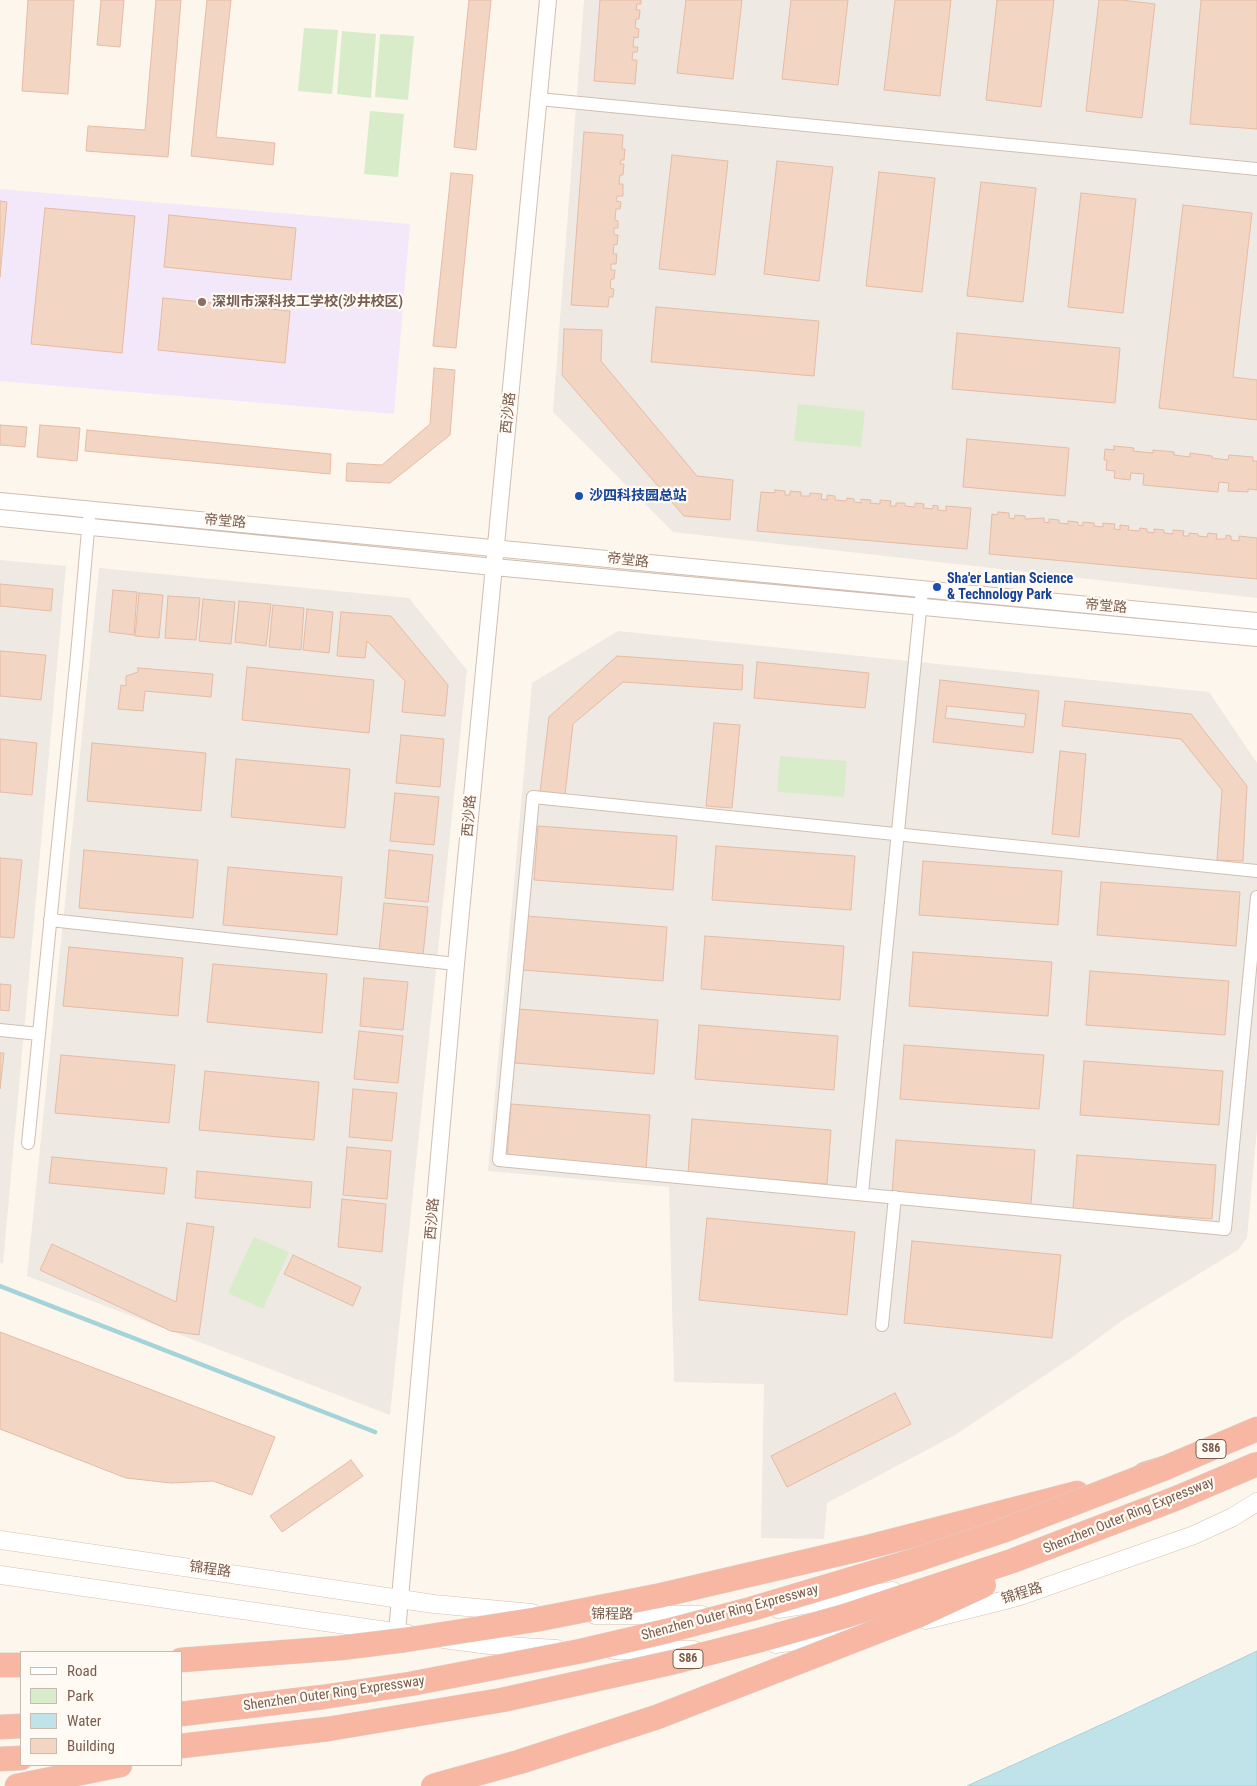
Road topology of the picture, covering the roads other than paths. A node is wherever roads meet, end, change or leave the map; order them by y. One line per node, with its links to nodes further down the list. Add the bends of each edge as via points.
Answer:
1 (548, 0): 2 (street, 西沙路)
2 (539, 99): 3 (street); 8 (street, 西沙路)
3 (1257, 169)
4 (0, 501): 5 (street, 帝堂路)
5 (90, 509): 7 (street); 8 (street, 帝堂路)
6 (0, 518): 7 (street, 帝堂路)
7 (88, 526): 9 (street, 帝堂路); 17 (street)
8 (496, 547): 9 (street, 西沙路); 10 (street, 帝堂路)
9 (494, 567): 11 (street, 帝堂路); 18 (street, 西沙路)
10 (922, 590): 11 (street); 12 (street, 帝堂路)
11 (920, 607): 13 (street, 帝堂路); 14 (street)
12 (1257, 621)
13 (1257, 638)
14 (897, 835): 15 (street); 22 (street); 22 (street, via 533,797 499,1160)
15 (1257, 871)
16 (1257, 897): 23 (street, via 1225,1229)
17 (50, 920): 18 (street); 20 (street)
18 (456, 964): 33 (street, 西沙路)
19 (0, 1030): 20 (street)
20 (39, 1034): 21 (street)
21 (28, 1143)
22 (862, 1193): 23 (street)
23 (895, 1196): 24 (street)
24 (882, 1325)
25 (1257, 1429): 28 (highway, Shenzhen Outer Ring Expressway / S86)
26 (1257, 1451): 33 (main road, 锦程路, via 1236,1474 1181,1503 1006,1564 935,1583 860,1597 796,1607 666,1616 493,1611)
27 (1257, 1464): 29 (highway, Shenzhen Outer Ring Expressway / S86, bridge)
28 (1165, 1468): 35 (highway, bridge, via 873,1546 598,1608 405,1640); 36 (highway, Shenzhen Outer Ring Expressway / S86, bridge, via 1038,1518 919,1559 667,1631 410,1684)
29 (1177, 1498): 39 (highway, Shenzhen Outer Ring Expressway / S86, bridge, via 929,1590 674,1662 415,1716); 46 (highway, bridge, via 918,1615 657,1717)
30 (1257, 1502): 34 (main road, 锦程路, via 1194,1535 1017,1597 942,1616 800,1642 666,1651 554,1649 490,1645)
31 (0, 1540): 33 (main road, 锦程路)
32 (0, 1575): 34 (main road, 锦程路)
33 (399, 1598): 34 (street, 西沙路)
34 (397, 1632)
35 (182, 1660)
36 (182, 1714)
37 (20, 1726): 38 (highway)
38 (0, 1727)
39 (240, 1740): 40 (highway, Shenzhen Outer Ring Expressway / S86, bridge); 41 (highway, bridge)
40 (182, 1746)
41 (182, 1752)
42 (20, 1758): 43 (highway)
43 (0, 1759)
44 (115, 1766): 45 (highway)
45 (17, 1786)
46 (433, 1786)

